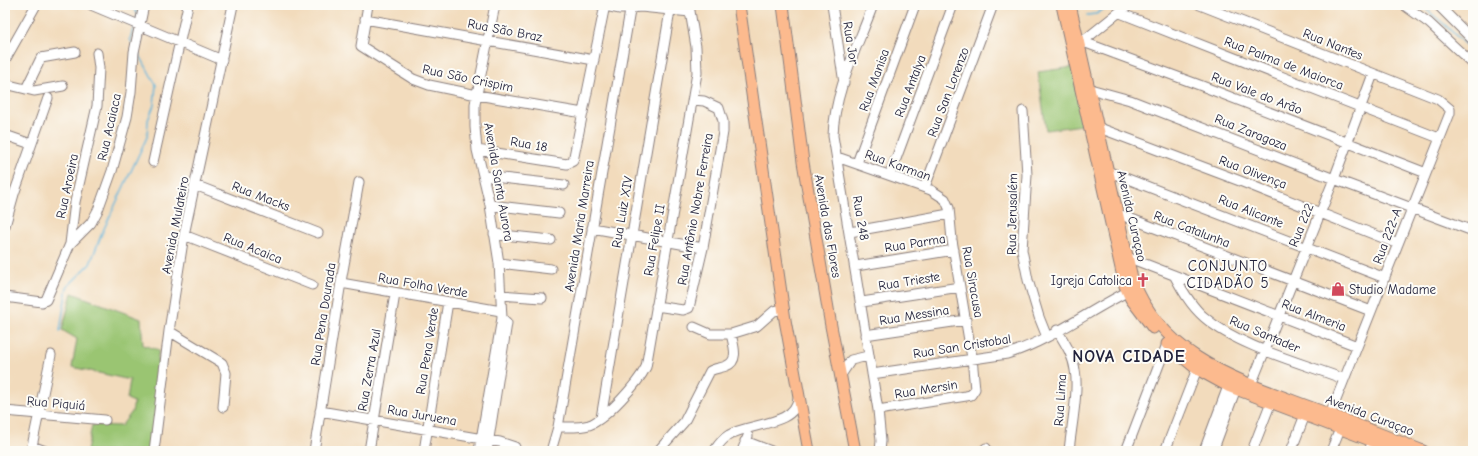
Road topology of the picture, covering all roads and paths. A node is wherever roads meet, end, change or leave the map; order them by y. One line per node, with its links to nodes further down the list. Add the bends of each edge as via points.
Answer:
1 (36, 5): 34 (street)
2 (93, 5): 27 (street)
3 (144, 5): 27 (street, Rua Acaiaca)
4 (188, 5): 31 (street)
5 (233, 5): 35 (street, Avenida Mulateiro)
6 (368, 5): 26 (street)
7 (495, 5): 29 (street, Avenida Santa Aurora)
8 (603, 5): 22 (street); 36 (street)
9 (739, 5): 110 (main road)
10 (783, 5): 123 (main road, Avenida das Flores, via 803,162)
11 (874, 5): 40 (street, Rua 248)
12 (915, 5): 59 (street, Rua Manisa)
13 (953, 5): 62 (street, Rua Antalya)
14 (993, 5): 68 (street, Rua San Lorenzo)
15 (1062, 5): 42 (main road, Avenida Curaçao)
16 (1070, 5): 30 (main road, Avenida Curaçao)
17 (1128, 5): 25 (street)
18 (1200, 5): 38 (street, Rua Nantes)
19 (1404, 5): 37 (street, via 1429,23)
20 (1438, 5): 28 (street)
21 (833, 6): 40 (street, Rua Jor)
22 (631, 7): 24 (street); 78 (street, Avenida Maria Marreira)
23 (689, 8): 24 (street); 46 (street, Rua Felipe II, via 698,62)
24 (670, 11): 84 (street, Rua Luiz XIV)
25 (1120, 13): 30 (street); 47 (street, Rua Palma de Maiorca)
26 (365, 19): 29 (street, Rua São Braz); 44 (street, Rua São Crispim, via 361,42 364,48 413,79)
27 (140, 26): 31 (street); 87 (street, Rua Acaiaca, via 135,47 130,100 112,171 91,224)
28 (1473, 40)
29 (488, 41): 36 (street, Rua São Braz); 44 (street, Avenida Santa Aurora)
30 (1080, 41): 42 (main road, Avenida Curaçao); 54 (street, Rua Vale do Arão)
31 (180, 42): 35 (street); 58 (street)
32 (74, 52): 43 (street, via 41,58)
33 (97, 53): 87 (street, Rua Aroeira, via 100,68 97,106 75,202)
34 (5, 60)
35 (222, 60): 66 (street, Avenida Mulateiro)
36 (594, 60): 50 (street)
37 (1473, 64)
38 (1373, 74): 47 (street, Rua 222); 49 (street, Rua Nantes, via 1438,99 1448,106)
39 (5, 84): 43 (street)
40 (844, 84): 57 (street, Rua 248, via 834,127)
41 (63, 86): 43 (street, via 41,91)
42 (1084, 87): 51 (main road, Avenida Curaçao); 64 (street, Rua Zaragoza, via 1130,100); 102 (main road, Avenida Curaçao)
43 (26, 89)
44 (477, 95): 50 (street, Rua São Crispim); 56 (street, Avenida Santa Aurora)
45 (48, 98): 55 (street)
46 (693, 100): 86 (street, Rua Felipe II); 89 (street, Rua Antônio Nobre Ferreira, via 714,104 719,108 723,121 721,148)
47 (1360, 107): 53 (street, Rua Palma de Maiorca); 54 (street, Rua 222)
48 (1023, 112): 120 (street, Rua Jerusalém, via 1026,175 1022,250 1028,280)
49 (1450, 112): 53 (street, Rua 222-A)
50 (583, 113): 56 (street, Rua 18, via 574,159 567,164)
51 (1097, 127): 60 (main road, Avenida Curaçao); 75 (street, Rua Olivença)
52 (5, 135): 55 (street)
53 (1440, 138): 61 (street, Rua 222-A)
54 (1348, 142): 61 (street, Rua Vale do Arão); 64 (street, Rua 222)
55 (31, 144): 69 (street)
56 (477, 150): 63 (street, Avenida Santa Aurora)
57 (837, 157): 59 (street, Rua Karman); 81 (street, Rua 248)
58 (153, 162)
59 (856, 163): 62 (street, Rua Karman)
60 (1107, 171): 74 (main road, Avenida Curaçao); 90 (street, Rua Alicante)
61 (1426, 173): 72 (street, Rua 222-A)
62 (890, 175): 68 (street, Rua Karman)
63 (484, 176): 67 (street); 71 (street, Avenida Santa Aurora)
64 (1334, 179): 72 (street, Rua Zaragoza); 75 (street, Rua 222)
65 (359, 182): 99 (street, Rua Pena Dourada)
66 (195, 185): 80 (street, Rua Macks); 83 (street, Avenida Mulateiro)
67 (564, 185)
68 (925, 187): 70 (street, Rua Karman, via 942,196)
69 (10, 193): 77 (street)
70 (947, 203): 76 (street, Rua Siracusa)
71 (490, 205): 73 (street); 82 (street, Avenida Santa Aurora)
72 (1412, 207): 79 (street, Rua Zaragoza); 88 (street, Rua 222-A)
73 (559, 213)
74 (1116, 213): 92 (main road, Avenida Curaçao); 98 (street, Rua Catalunha)
75 (1320, 213): 88 (street, Rua Olivença); 90 (street, Rua 222)
76 (949, 214): 81 (street); 91 (street, Rua Siracusa)
77 (5, 226)
78 (592, 228): 84 (street); 149 (street, Avenida Maria Marreira)
79 (1473, 231)
80 (318, 232)
81 (850, 232): 94 (street, Rua 248)
82 (494, 234): 85 (street); 93 (street, Avenida Santa Aurora)
83 (184, 235): 100 (street, Rua Acaica); 117 (street, Avenida Mulateiro)
84 (631, 235): 86 (street); 146 (street, Rua Luiz XIV)
85 (551, 240)
86 (667, 242): 89 (street); 109 (street, Rua Felipe II)
87 (70, 244): 105 (street, Rua Aroeira, via 46,300 42,302)
88 (1398, 244): 97 (street, Rua 222-A)
89 (703, 248): 109 (street, Rua Antônio Nobre Ferreira, via 689,308 683,310)
90 (1306, 248): 97 (street, Rua Alicante); 98 (street, Rua 222)
91 (954, 250): 94 (street, Rua Parma); 101 (street, Rua Siracusa)
92 (1127, 257): 96 (street, Rua Almeria); 102 (main road, Avenida Curaçao)
93 (499, 263): 95 (street); 104 (street, Avenida Santa Aurora)
94 (856, 266): 108 (street, Rua 248)
95 (551, 269)
96 (1174, 275): 113 (street, Rua Almeria); 124 (street, Rua Santader, via 1182,291 1204,317 1240,340)
97 (1385, 278): 111 (street, Rua 222-A)
98 (1293, 281): 111 (street, Rua Catalunha); 113 (street, Rua 222)
99 (341, 283): 103 (street, Rua Folha Verde); 141 (street, Rua Pena Dourada)
100 (312, 285)
101 (960, 287): 108 (street, Rua Trieste); 114 (street, Rua Siracusa)
102 (1132, 290): 116 (street, Rua San Cristobal); 121 (main road, Avenida Curaçao, via 1145,318); 133 (main road, Avenida Curaçao, via 1169,336)
103 (395, 294): 107 (street, Rua Folha Verde); 148 (street, Rua Zerra Azul)
104 (501, 295): 106 (street); 112 (street, Avenida Santa Aurora)
105 (5, 297)
106 (542, 298)
107 (448, 302): 112 (street, Rua Folha Verde); 150 (street, Rua Pena Verde)
108 (862, 302): 119 (street, Rua 248)
109 (656, 306): 146 (street, Rua Felipe II, via 646,367 642,376)
110 (784, 309): 118 (street, via 774,311 757,326); 136 (main road)
111 (1371, 311): 122 (street, Rua 222-A)
112 (501, 315): 154 (street, Avenida Santa Aurora, via 507,323)
113 (1280, 316): 122 (street, Rua Almeria); 124 (street, Rua 222)
114 (966, 320): 119 (street, Rua Messina); 127 (street, Rua Siracusa)
115 (694, 327): 118 (street, via 710,334)
116 (1057, 330): 120 (street, Rua San Cristobal); 174 (street, Rua Lima, via 1069,349 1076,370)
117 (169, 331): 138 (street, via 222,363 226,373); 159 (street, Avenida Mulateiro)
118 (731, 334): 167 (street, via 735,356 733,360 728,366 710,371 684,422)
119 (865, 336): 126 (street, Rua 248)
120 (1047, 337): 127 (street, Rua San Cristobal, via 1007,354)
121 (1167, 344): 129 (main road, Avenida Curaçao); 175 (street)
122 (1357, 346): 132 (street, Rua 222-A)
123 (836, 350): 128 (street); 131 (main road, Avenida das Flores)
124 (1266, 350): 132 (street, Rua Santader); 134 (street, Rua 222)
125 (51, 355): 142 (street)
126 (868, 356): 128 (street); 130 (street, Rua 248)
127 (972, 358): 130 (street, Rua San Cristobal); 135 (street, Rua Siracusa)
128 (851, 360): 131 (street)
129 (1197, 369): 133 (main road, Avenida Curaçao); 176 (street)
130 (872, 374): 139 (street, Rua 248)
131 (841, 375): 172 (main road, Avenida das Flores)
132 (1344, 379): 145 (street, Rua 222-A)
133 (1234, 383): 134 (main road, Avenida Curaçao); 137 (main road, Avenida Curaçao); 177 (street); 178 (street)
134 (1251, 385): 145 (main road, Avenida Curaçao)
135 (975, 389): 139 (street, Rua Mersin, via 966,396)
136 (798, 395): 143 (street, via 797,407); 153 (main road)
137 (1271, 402): 144 (main road, Avenida Curaçao); 179 (street)
138 (223, 407)
139 (878, 410): 173 (street, Rua 248)
140 (5, 411): 142 (street, Rua Piquiá)
141 (320, 411): 148 (street, Rua Juruena); 160 (street, Rua Pena Dourada)
142 (38, 415): 147 (street, Rua Piquiá); 157 (street)
143 (789, 415): 151 (street); 153 (street, via 799,418)
144 (1305, 415): 152 (main road, Avenida Curaçao); 180 (street)
145 (1330, 415): 183 (main road, Avenida Curaçao)
146 (601, 418): 149 (street, Rua Felipe II, via 590,425 576,428)
147 (105, 420)
148 (374, 420): 150 (street, Rua Juruena); 161 (street, Rua Zerra Azul)
149 (558, 427): 166 (street, Avenida Maria Marreira)
150 (428, 429): 154 (street, Rua Juruena); 162 (street, Rua Pena Verde)
151 (751, 429): 155 (street); 168 (street, via 730,434)
152 (1340, 429): 156 (main road, Avenida Curaçao); 181 (street)
153 (806, 435): 171 (main road)
154 (485, 439): 163 (street); 164 (street); 165 (street, Rua Juruena, via 512,445)
155 (745, 441): 169 (street); 170 (street)
156 (1371, 446): 182 (main road, Avenida Curaçao)
157 (32, 449): 158 (street)
158 (45, 451)
159 (154, 451)
160 (314, 451)
161 (369, 451)
162 (424, 451)
163 (479, 451)
164 (487, 451)
165 (516, 451)
166 (551, 451)
167 (658, 451)
168 (714, 451)
169 (742, 451)
170 (771, 451)
171 (809, 451)
172 (855, 451)
173 (880, 451)
174 (1069, 451)
175 (1126, 451)
176 (1165, 451)
177 (1204, 451)
178 (1213, 451)
179 (1252, 451)
180 (1292, 451)
181 (1331, 451)
182 (1399, 451)
183 (1424, 451)

